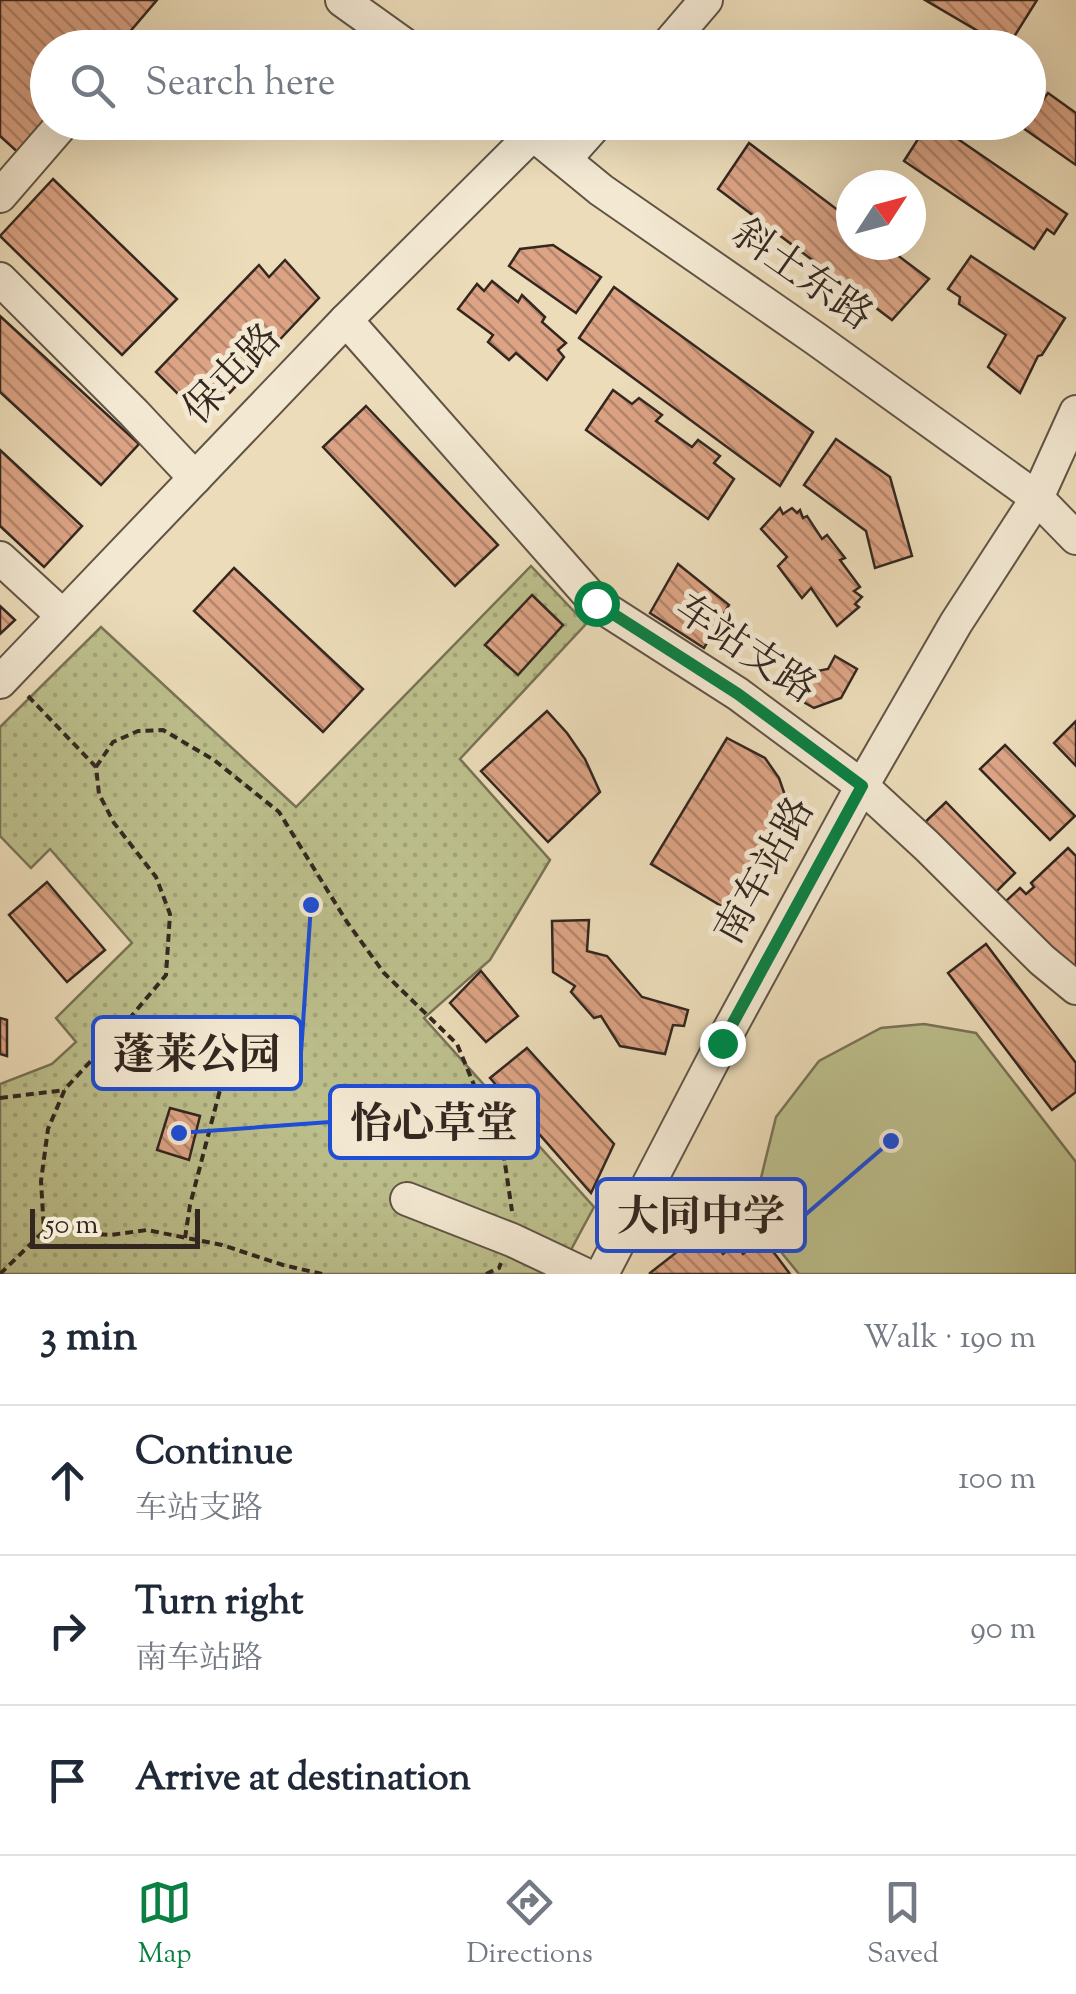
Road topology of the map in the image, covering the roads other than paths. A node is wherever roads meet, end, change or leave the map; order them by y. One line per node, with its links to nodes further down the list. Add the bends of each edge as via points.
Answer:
1 (342, 0): 3 (street)
2 (706, 0): 4 (street)
3 (384, 30)
4 (680, 30)
5 (48, 140): 10 (street)
6 (515, 140): 12 (street, 保屯路)
7 (541, 140): 9 (street, 斜土东路)
8 (582, 140): 9 (street)
9 (565, 159): 15 (street, 斜土东路)
10 (0, 196)
11 (0, 279): 14 (street)
12 (346, 320): 14 (street, 保屯路); 20 (street, 车站支路, via 596,603 738,694)
13 (1076, 412): 15 (street, 南车站路)
14 (195, 478): 18 (street, 保屯路)
15 (1037, 498): 16 (street, 斜土东路); 20 (street, 南车站路)
16 (1076, 538)
17 (0, 558): 18 (street)
18 (63, 616): 19 (street, 保屯路)
19 (2, 679)
20 (862, 786): 21 (street, 车站支路); 24 (street, 南车站路)
21 (1076, 988)
22 (407, 1199): 23 (street)
23 (584, 1274)
24 (602, 1274)

